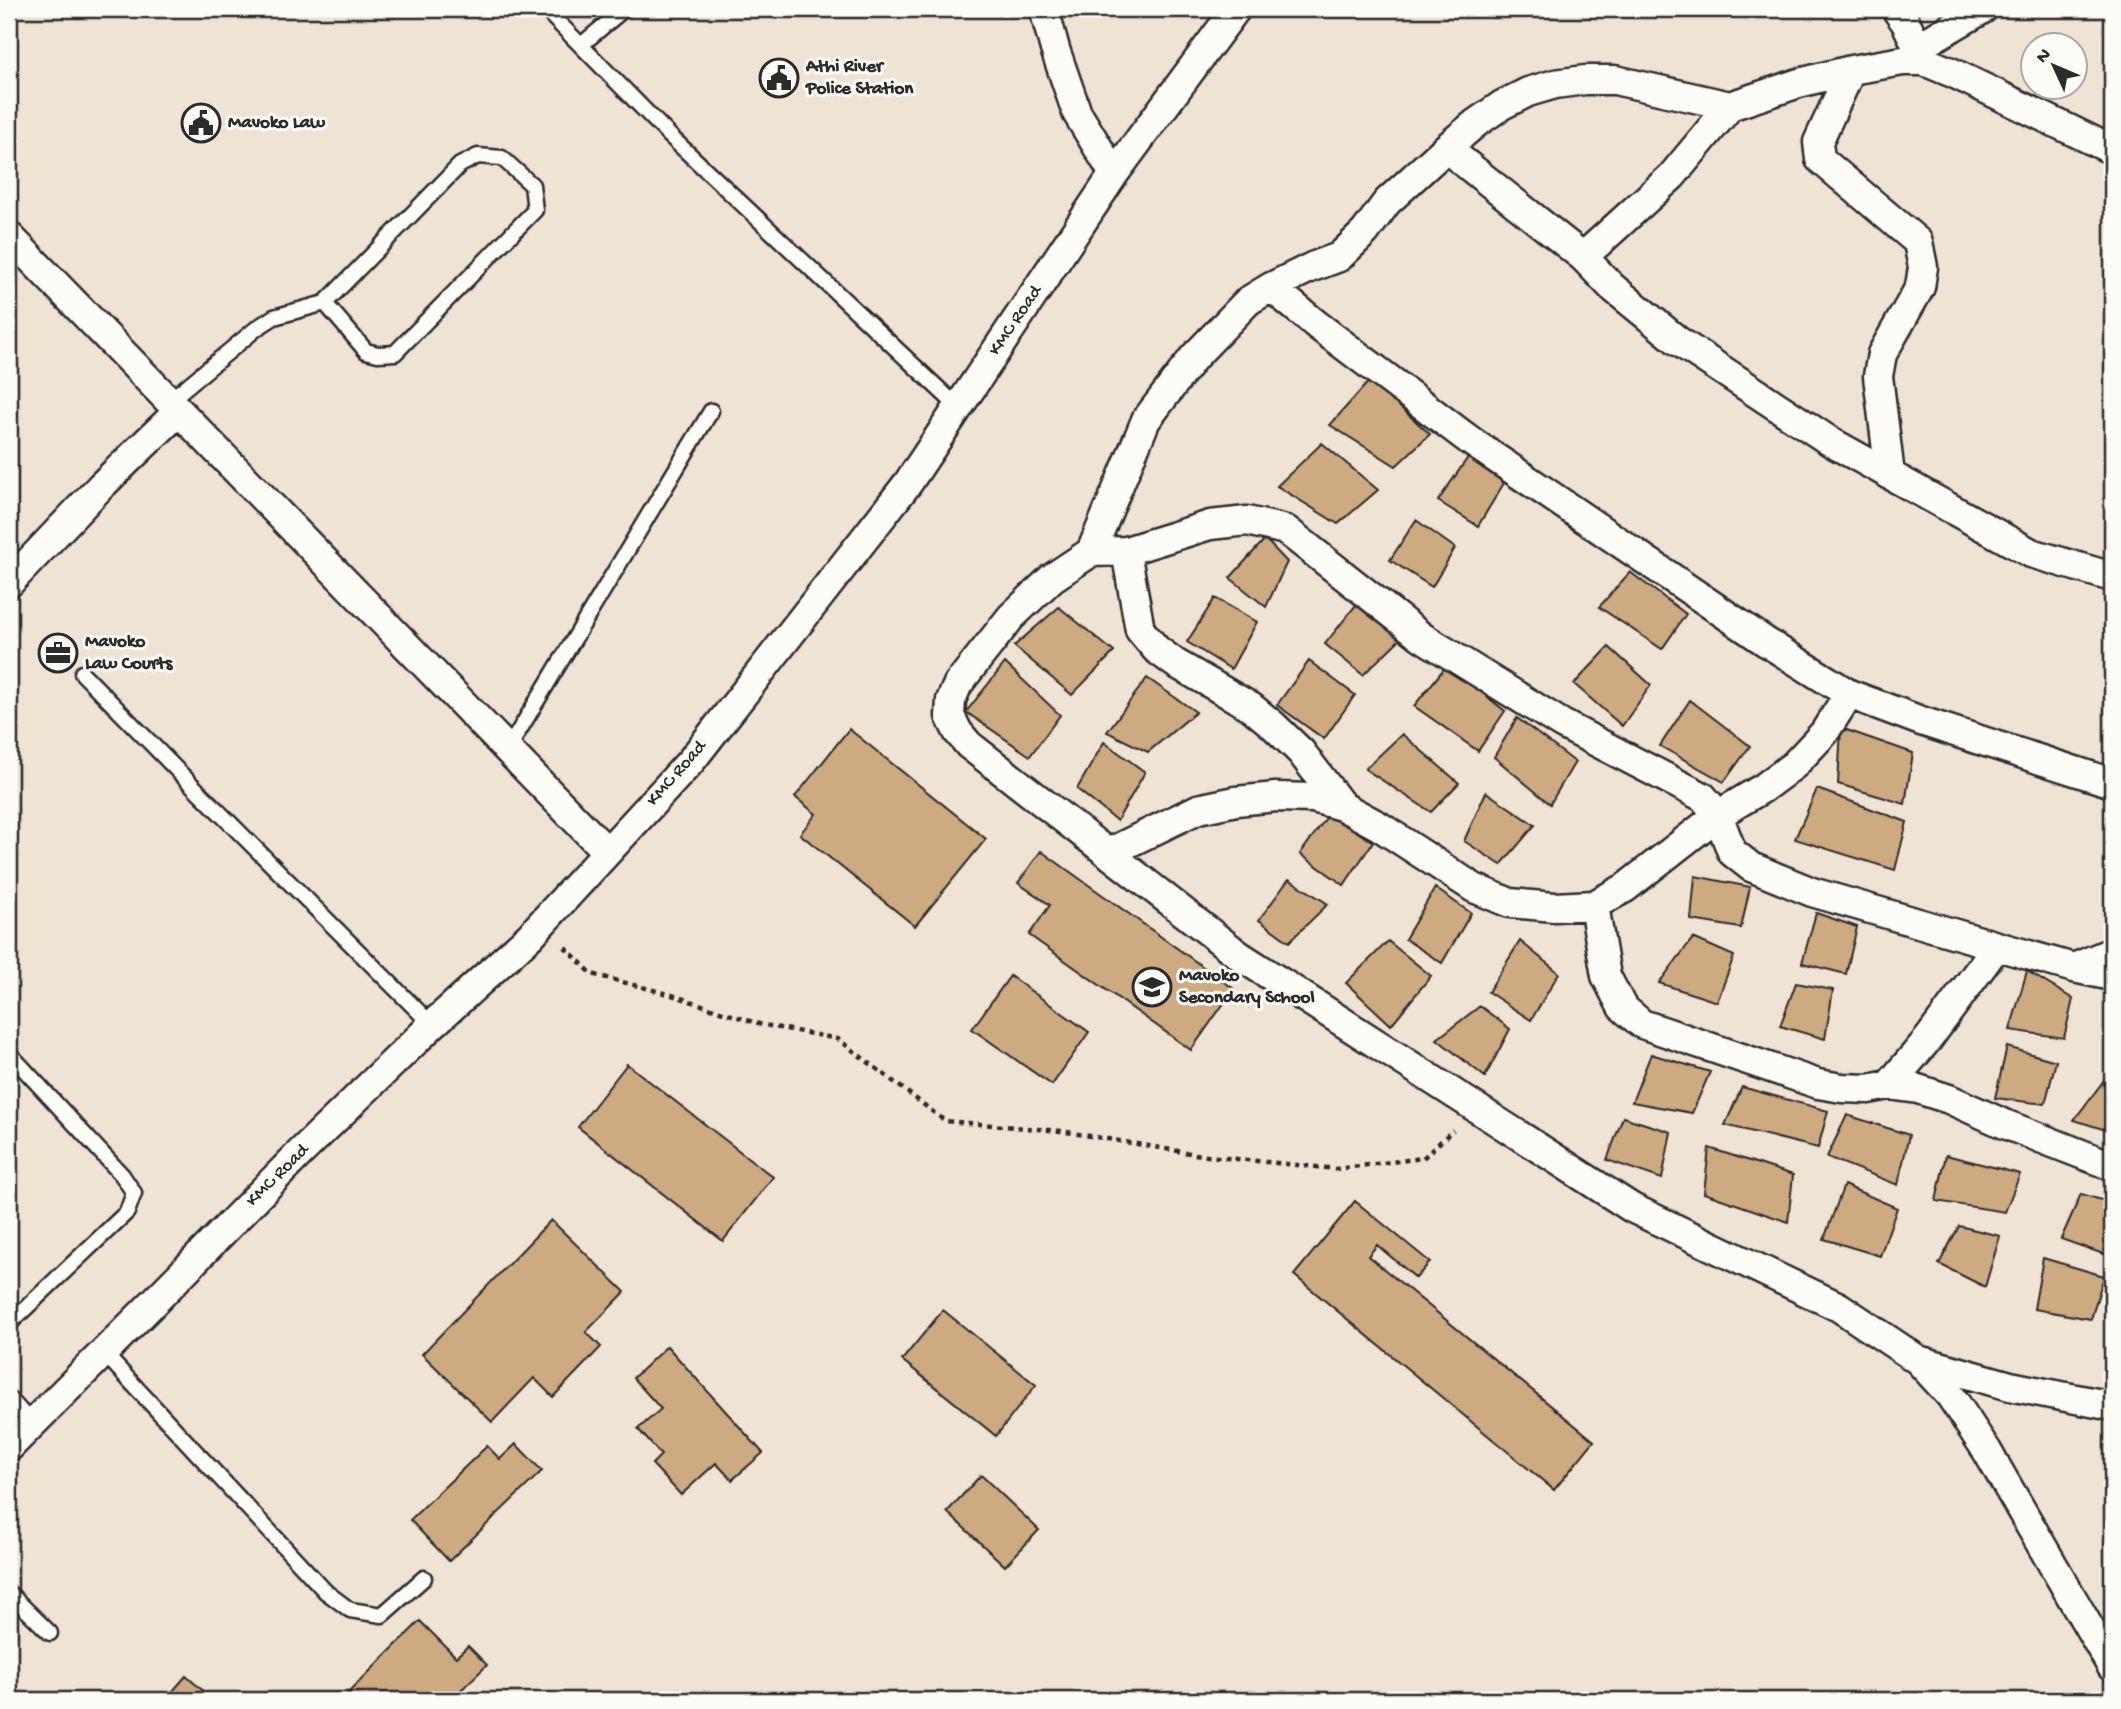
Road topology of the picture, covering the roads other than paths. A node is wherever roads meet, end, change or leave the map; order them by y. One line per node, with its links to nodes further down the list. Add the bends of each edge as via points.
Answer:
1 (545, 9): 7 (lane)
2 (624, 9): 7 (lane)
3 (1044, 9): 13 (street, via 1077,113)
4 (1236, 9): 13 (street, KMC Road)
5 (1896, 9): 8 (street)
6 (1983, 9): 8 (street)
7 (581, 46): 19 (lane)
8 (1921, 54): 9 (street); 12 (street)
9 (1851, 70): 10 (street); 21 (street, via 1818,142 1820,159 1918,242 1923,267 1920,287 1882,354 1878,376)
10 (1730, 106): 11 (street, via 1615,80 1555,84 1502,105); 15 (street, via 1672,176)
11 (1446, 148): 15 (street); 16 (street, via 1387,202 1339,257)
12 (2112, 150)
13 (1114, 174): 19 (street, KMC Road)
14 (9, 236): 18 (street)
15 (1583, 257): 21 (street, via 1678,341 1831,442)
16 (1271, 287): 23 (street, via 1220,328 1146,420); 27 (street, via 1472,442)
17 (325, 303): 17 (lane, via 460,165 478,156 502,158 532,185 535,210 394,353 366,351); 18 (lane, via 274,317 257,328)
18 (174, 406): 25 (street); 28 (street)
19 (958, 407): 32 (street, KMC Road, via 908,483 691,761)
20 (711, 411): 28 (lane)
21 (1890, 475): 24 (street, via 2031,553)
22 (1126, 551): 23 (street); 30 (street, via 1140,630 1156,649 1273,725 1301,751); 31 (street, via 1210,525 1247,521 1286,530 1422,637 1562,724 1703,797)
23 (1091, 552): 33 (street, via 1052,578 1010,617 958,684 950,716 969,745)
24 (2112, 577)
25 (9, 583)
26 (82, 673): 39 (lane)
27 (1849, 694): 29 (street); 31 (street, via 1824,733 1794,765)
28 (508, 749): 32 (street)
29 (2112, 783)
30 (1342, 806): 33 (street, via 1313,798 1236,801 1198,809); 34 (street, via 1474,888 1510,903)
31 (1718, 815): 34 (street, via 1625,888); 35 (street, via 1732,852 1751,867 1812,892)
32 (607, 852): 39 (street, KMC Road, via 540,924)
33 (1108, 853): 45 (street, via 1240,956 1632,1208 1839,1307)
34 (1594, 905): 41 (street, via 1606,976 1622,1007 1642,1024 1818,1084 1868,1089)
35 (1997, 946): 37 (street); 41 (street)
36 (2112, 952): 37 (street)
37 (2074, 968): 38 (street)
38 (2112, 976)
39 (432, 1025): 44 (street, KMC Road)
40 (9, 1053): 43 (lane, via 134,1192 127,1212)
41 (1889, 1085): 42 (street, via 1949,1099)
42 (2112, 1166)
43 (9, 1324)
44 (104, 1353): 48 (street, KMC Road); 50 (lane, via 326,1592 350,1610 382,1615)
45 (1918, 1360): 47 (street, via 2010,1386); 53 (street, via 1950,1395 1987,1451)
46 (9, 1398): 48 (lane)
47 (2112, 1406)
48 (32, 1424): 49 (street, KMC Road)
49 (9, 1447)
50 (424, 1578)
51 (9, 1593): 52 (lane)
52 (50, 1633)
53 (2112, 1667)

